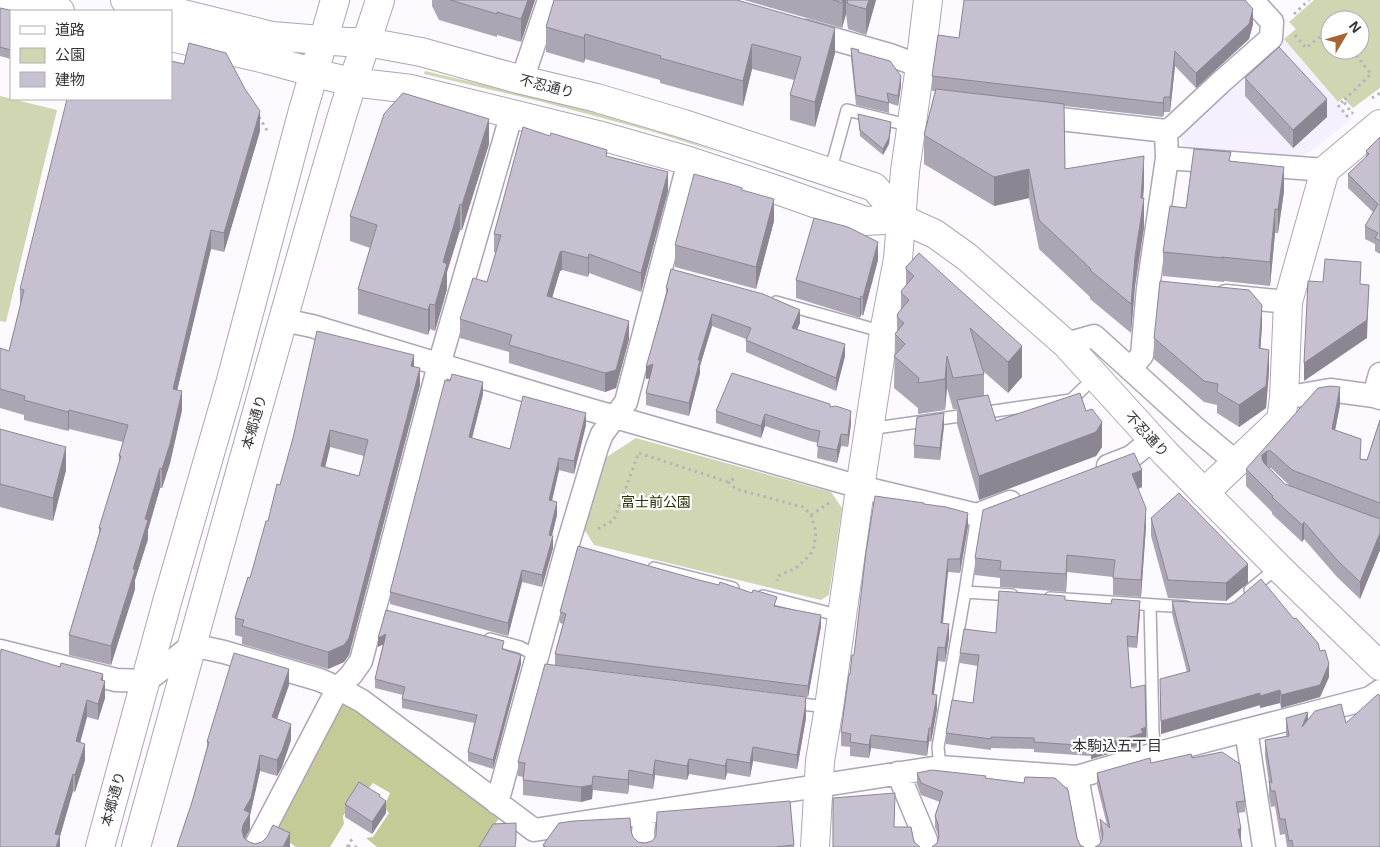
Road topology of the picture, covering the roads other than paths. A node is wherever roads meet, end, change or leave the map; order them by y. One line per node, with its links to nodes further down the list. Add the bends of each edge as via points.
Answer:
1 (11, 0): 8 (main road)
2 (125, 0): 9 (main road, 不忍通り)
3 (335, 0): 13 (main road, 本郷通り)
4 (380, 0): 14 (main road, 本郷通り)
5 (549, 0): 17 (street)
6 (928, 0): 15 (main road)
7 (1252, 0): 23 (street, via 1272,22 1271,38)
8 (56, 10)
9 (167, 10)
10 (172, 11): 13 (main road, 不忍通り, via 272,36)
11 (786, 26): 15 (street)
12 (172, 37): 16 (main road, 不忍通り)
13 (323, 40): 14 (main road, 不忍通り); 16 (main road, 本郷通り)
14 (367, 42): 17 (main road, 不忍通り, via 421,52); 18 (main road, 本郷通り)
15 (920, 66): 19 (main road)
16 (314, 73): 18 (main road, 不忍通り); 64 (main road, 本郷通り)
17 (522, 80): 27 (main road, 不忍通り, via 597,98)
18 (352, 82): 20 (main road, 不忍通り, via 411,89); 32 (main road, 本郷通り)
19 (921, 111): 27 (lane, via 847,110); 28 (main road, via 905,171)
20 (512, 113): 25 (main road, 不忍通り); 35 (street)
21 (1013, 114): 23 (street)
22 (1380, 124): 26 (main road)
23 (1166, 131): 24 (street)
24 (1167, 158): 26 (street); 36 (street, via 1157,289 1142,355)
25 (689, 161): 28 (main road, 不忍通り, via 865,221); 41 (street, via 665,272 626,402)
26 (1325, 170): 31 (main road)
27 (830, 172): 28 (main road, 不忍通り, via 874,188)
28 (902, 219): 33 (main road); 34 (main road, 不忍通り, via 935,234 967,257)
29 (1207, 294): 31 (street)
30 (766, 299): 33 (lane)
31 (1288, 302): 40 (main road)
32 (283, 320): 35 (street); 60 (main road, 本郷通り)
33 (884, 332): 42 (main road)
34 (1066, 344): 36 (street, via 1094,336); 38 (main road, 不忍通り)
35 (439, 365): 41 (street); 65 (street, via 379,609 361,661)
36 (1130, 369): 44 (street)
37 (1380, 374): 39 (street)
38 (1095, 378): 42 (lane, via 1071,400); 43 (main road, 不忍通り)
39 (1377, 397): 40 (street, via 1330,390)
40 (1284, 398): 44 (main road, via 1281,420)
41 (615, 417): 46 (street); 62 (street, via 602,434)
42 (869, 429): 46 (main road)
43 (1152, 440): 45 (street, via 1131,457); 47 (main road, 不忍通り)
44 (1237, 463): 47 (main road)
45 (1087, 474)
46 (860, 486): 49 (street); 58 (main road)
47 (1204, 493): 51 (main road, 不忍通り)
48 (1032, 494): 49 (street)
49 (977, 515): 52 (lane)
50 (642, 565): 58 (lane)
51 (1278, 567): 53 (lane); 63 (main road, 不忍通り)
52 (965, 592): 54 (lane); 71 (lane, via 938,747)
53 (1244, 595)
54 (1021, 596)
55 (1041, 597): 56 (lane)
56 (1150, 606): 57 (lane); 70 (lane)
57 (1200, 608)
58 (841, 616): 68 (main road)
59 (475, 635): 62 (lane, via 520,647)
60 (192, 645): 64 (street); 65 (street, via 320,680); 79 (main road, 本郷通り)
61 (0, 651): 64 (street, via 116,680)
62 (538, 666): 75 (street)
63 (1380, 666)
64 (146, 681): 78 (main road, 本郷通り)
65 (338, 688): 75 (street, via 362,701); 80 (street)
66 (1380, 691): 69 (street, via 1370,698)
67 (777, 701): 68 (lane)
68 (829, 708): 74 (main road)
69 (1246, 730): 70 (street); 85 (street)
70 (1155, 754): 73 (street)
71 (940, 767): 72 (street); 73 (street)
72 (898, 773): 74 (street); 83 (street)
73 (1077, 778): 84 (street)
74 (818, 786): 76 (street); 82 (main road)
75 (497, 803): 77 (street)
76 (645, 813): 77 (street); 81 (street)
77 (533, 838)
78 (100, 847)
79 (136, 847)
80 (255, 847)
81 (644, 847)
82 (815, 847)
83 (926, 847)
84 (1090, 847)
85 (1264, 847)

